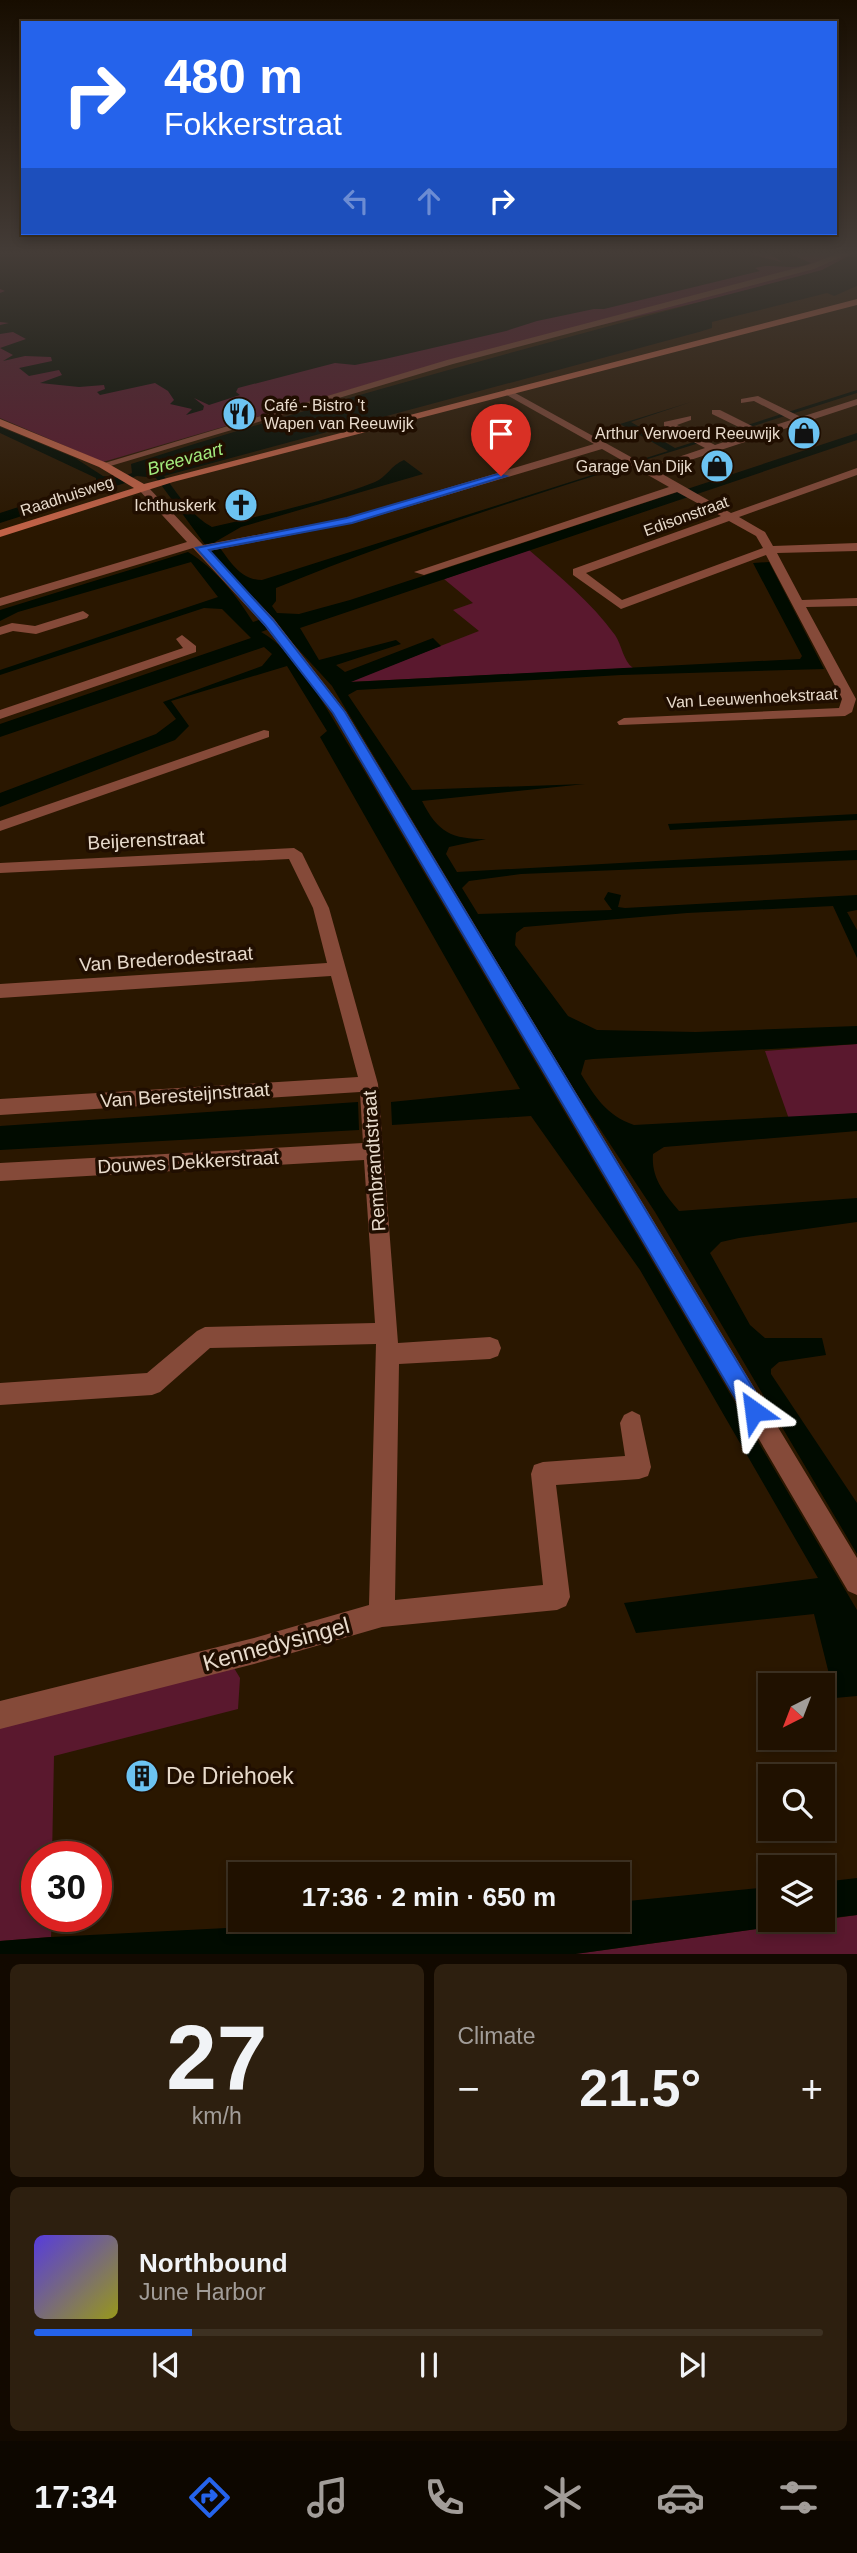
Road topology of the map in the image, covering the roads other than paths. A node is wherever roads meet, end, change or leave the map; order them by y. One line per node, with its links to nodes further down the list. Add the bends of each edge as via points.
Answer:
1 (514, 345): 13 (street)
2 (690, 345): 3 (street, Raadhuisweg)
3 (508, 392): 11 (street, Van Leeuwenhoekstraat); 16 (street, Raadhuisweg)
4 (744, 401): 8 (street, via 755,398)
5 (857, 402): 8 (street)
6 (704, 415): 10 (street, via 721,410)
7 (687, 418): 12 (street, via 668,424)
8 (801, 421): 10 (street)
9 (0, 422): 13 (street)
10 (760, 434): 12 (street)
11 (603, 445): 14 (street, Van Leeuwenhoekstraat); 20 (street, via 349,521)
12 (714, 449): 14 (street)
13 (103, 466): 16 (street)
14 (645, 468): 17 (street, Van Leeuwenhoekstraat)
15 (857, 471): 18 (street, Edisonstraat)
16 (138, 485): 19 (street, Raadhuisweg); 20 (street)
17 (685, 492): 18 (street, Van Leeuwenhoekstraat); 23 (street)
18 (730, 517): 22 (street, Van Leeuwenhoekstraat, via 761,534); 22 (street, Edisonstraat, via 577,572 621,605)
19 (0, 534)
20 (201, 546): 25 (street); 46 (street, via 339,712)
21 (857, 547): 22 (street)
22 (771, 550): 26 (street, Van Leeuwenhoekstraat)
23 (420, 572)
24 (857, 601): 26 (street)
25 (0, 602)
26 (799, 604): 31 (street, Van Leeuwenhoekstraat, via 849,699 845,712)
27 (83, 615): 28 (street, via 36,630)
28 (6, 629)
29 (182, 639): 30 (street, via 191,649)
30 (0, 715)
31 (624, 722)
32 (264, 734): 33 (street)
33 (0, 826)
34 (294, 853): 35 (street, Beijerenstraat); 36 (street, Rembrandtstraat, via 321,908)
35 (0, 868)
36 (335, 969): 37 (street, Van Brederodestraat); 38 (street, Rembrandtstraat)
37 (0, 991)
38 (369, 1084): 39 (street, Van Beresteijnstraat); 40 (street, Rembrandtstraat)
39 (0, 1107)
40 (375, 1151): 41 (street, Douwes Dekkerstraat); 42 (street, Rembrandtstraat)
41 (0, 1172)
42 (387, 1344): 43 (street); 44 (street, via 205,1338 152,1384); 47 (street, Rembrandtstraat)
43 (490, 1348)
44 (0, 1394)
45 (632, 1423): 47 (street, Kennedysingel, via 639,1466 543,1474 556,1597)
46 (857, 1581)
47 (382, 1614): 48 (street, Kennedysingel)
48 (0, 1715)

